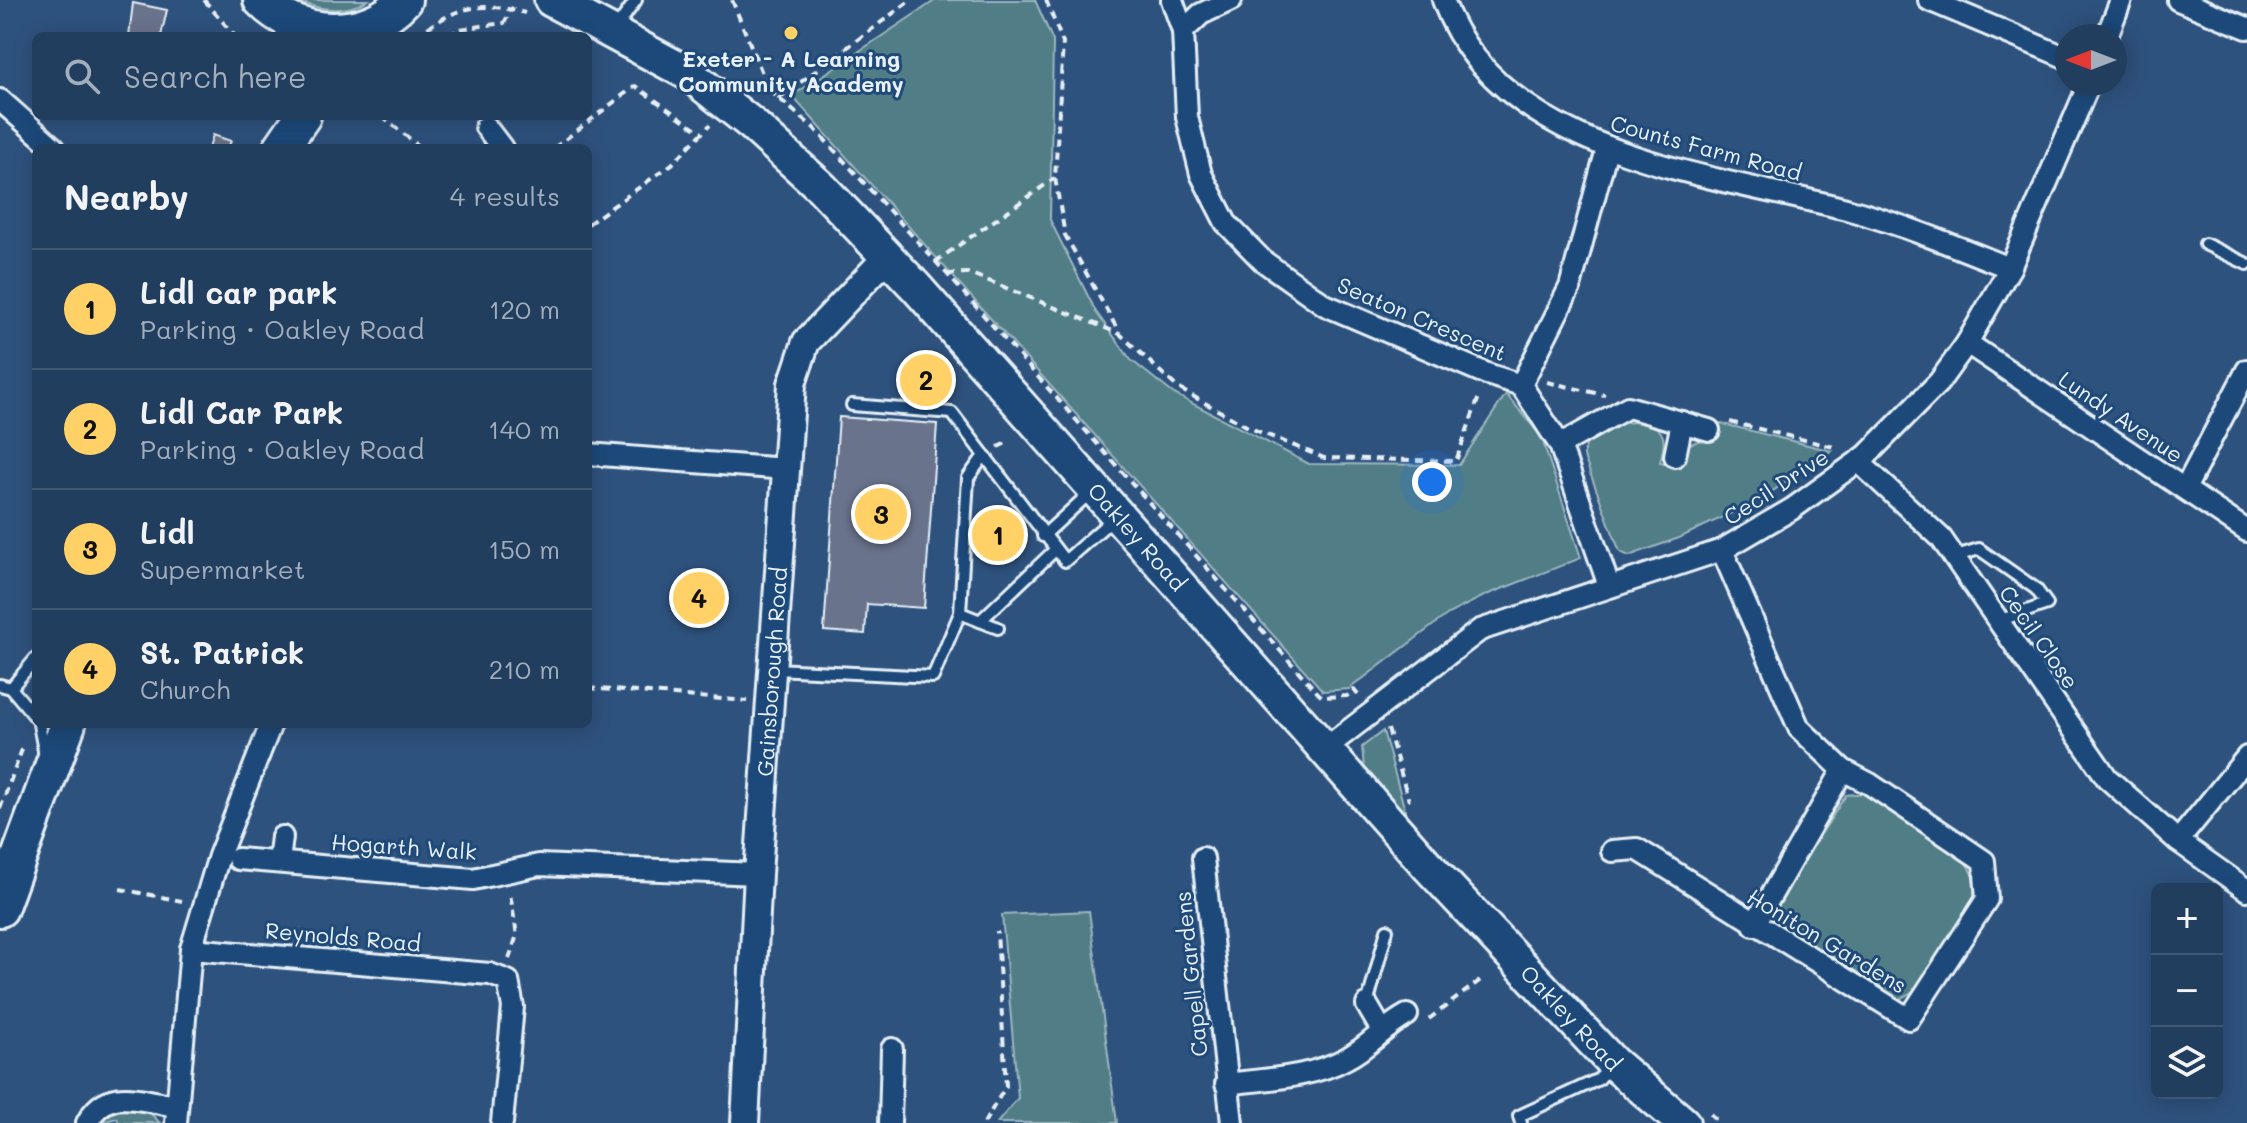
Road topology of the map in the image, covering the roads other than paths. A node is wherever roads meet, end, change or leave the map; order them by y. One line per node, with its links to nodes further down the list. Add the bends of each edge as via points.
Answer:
1 (404, 0): 13 (highway)
2 (636, 0): 14 (lane)
3 (1172, 0): 15 (street, Seaton Crescent)
4 (1443, 0): 26 (street, Counts Farm Road, via 1451,24 1498,86 1539,115)
5 (1929, 0): 16 (street)
6 (2121, 0): 11 (street)
7 (2178, 0): 12 (street)
8 (1224, 1): 15 (street)
9 (539, 7): 14 (main road, Oakley Road)
10 (270, 16): 13 (highway, via 319,29)
11 (2112, 24)
12 (2247, 28)
13 (363, 31)
14 (614, 31): 28 (main road, Oakley Road, via 689,74 753,125)
15 (1183, 31): 33 (street, Seaton Crescent, via 1187,117 1201,174 1226,223 1263,261 1325,305 1487,374)
16 (2055, 53)
17 (2084, 96): 30 (street, Cecil Drive)
18 (0, 100): 22 (street)
19 (281, 120): 23 (highway)
20 (300, 120): 24 (highway)
21 (486, 127): 25 (street)
22 (50, 144)
23 (280, 144)
24 (283, 144)
25 (499, 144)
26 (1607, 149): 30 (street, Counts Farm Road, via 1854,211); 33 (street, via 1570,287)
27 (2205, 244): 29 (lane)
28 (888, 256): 42 (street, Gainsborough Road, via 806,342 797,362); 43 (main road, Oakley Road)
29 (2247, 264)
30 (2010, 268): 31 (street, Cecil Drive)
31 (1967, 343): 41 (street, Cecil Drive, via 1939,382); 44 (street, Lundy Avenue)
32 (2247, 370): 44 (street)
33 (1523, 380): 37 (street, Seaton Crescent)
34 (852, 405): 40 (lane, via 952,413)
35 (1682, 422): 36 (street); 37 (street, via 1628,407); 39 (street)
36 (1709, 430)
37 (1560, 445): 51 (street, Seaton Crescent)
38 (592, 454): 42 (street)
39 (1675, 456)
40 (983, 457): 47 (lane); 52 (lane, via 968,478)
41 (1863, 459): 49 (street, Cecil Drive); 50 (street, Cecil Close, via 1941,538)
42 (786, 469): 57 (street, Gainsborough Road)
43 (1095, 489): 45 (main road, Oakley Road); 47 (lane)
44 (2185, 489): 46 (street, Lundy Avenue)
45 (1117, 515): 48 (lane, via 1065,561); 63 (main road, Oakley Road)
46 (2247, 531)
47 (1043, 536): 48 (lane)
48 (1055, 550): 53 (lane)
49 (1722, 550): 51 (street, Cecil Drive); 65 (street, Honiton Gardens, via 1799,728)
50 (1953, 557): 54 (street, Cecil Close); 54 (lane, via 1979,549 2036,589 2047,604)
51 (1609, 586): 63 (street, Cecil Drive, via 1480,630)
52 (960, 613): 53 (lane); 57 (lane, via 933,677)
53 (980, 621): 55 (lane)
54 (1998, 621): 68 (street, Cecil Close, via 2107,778)
55 (998, 628)
56 (32, 662): 58 (lane)
57 (773, 669): 73 (street, Gainsborough Road)
58 (5, 686): 59 (lane)
59 (32, 714)
60 (40, 728): 66 (lane)
61 (66, 728): 66 (highway)
62 (269, 728): 78 (street, via 219,856)
63 (1323, 750): 83 (main road, Oakley Road)
64 (2247, 757): 68 (street)
65 (1843, 770): 76 (street); 76 (street, Honiton Gardens, via 1984,861 1987,899 1909,1019)
66 (48, 774): 75 (highway)
67 (282, 837): 72 (street)
68 (2178, 841): 74 (street, Cecil Close)
69 (1612, 851): 76 (street, Honiton Gardens, via 1637,849)
70 (1203, 858): 84 (street, Capell Gardens)
71 (238, 859): 72 (street, Hogarth Walk)
72 (279, 862): 73 (street, Hogarth Walk, via 473,879 539,865)
73 (758, 874): 88 (street, Gainsborough Road)
74 (2247, 890)
75 (0, 909)
76 (1754, 925)
77 (1387, 930): 79 (lane)
78 (191, 949): 85 (street); 87 (street, Reynolds Road, via 508,981 513,1007)
79 (1367, 1005): 81 (street)
80 (1407, 1015): 81 (street, Capell Gardens)
81 (1381, 1029): 84 (street, Capell Gardens, via 1345,1060 1287,1077)
82 (892, 1049): 89 (street)
83 (1613, 1063): 91 (lane, via 1599,1079 1519,1116); 92 (main road, Oakley Road)
84 (1226, 1084): 90 (street, Capell Gardens)
85 (176, 1114): 86 (street, via 116,1098 101,1102)
86 (87, 1123)
87 (502, 1123)
88 (745, 1123)
89 (890, 1123)
90 (1232, 1123)
91 (1521, 1123)
92 (1683, 1123)

